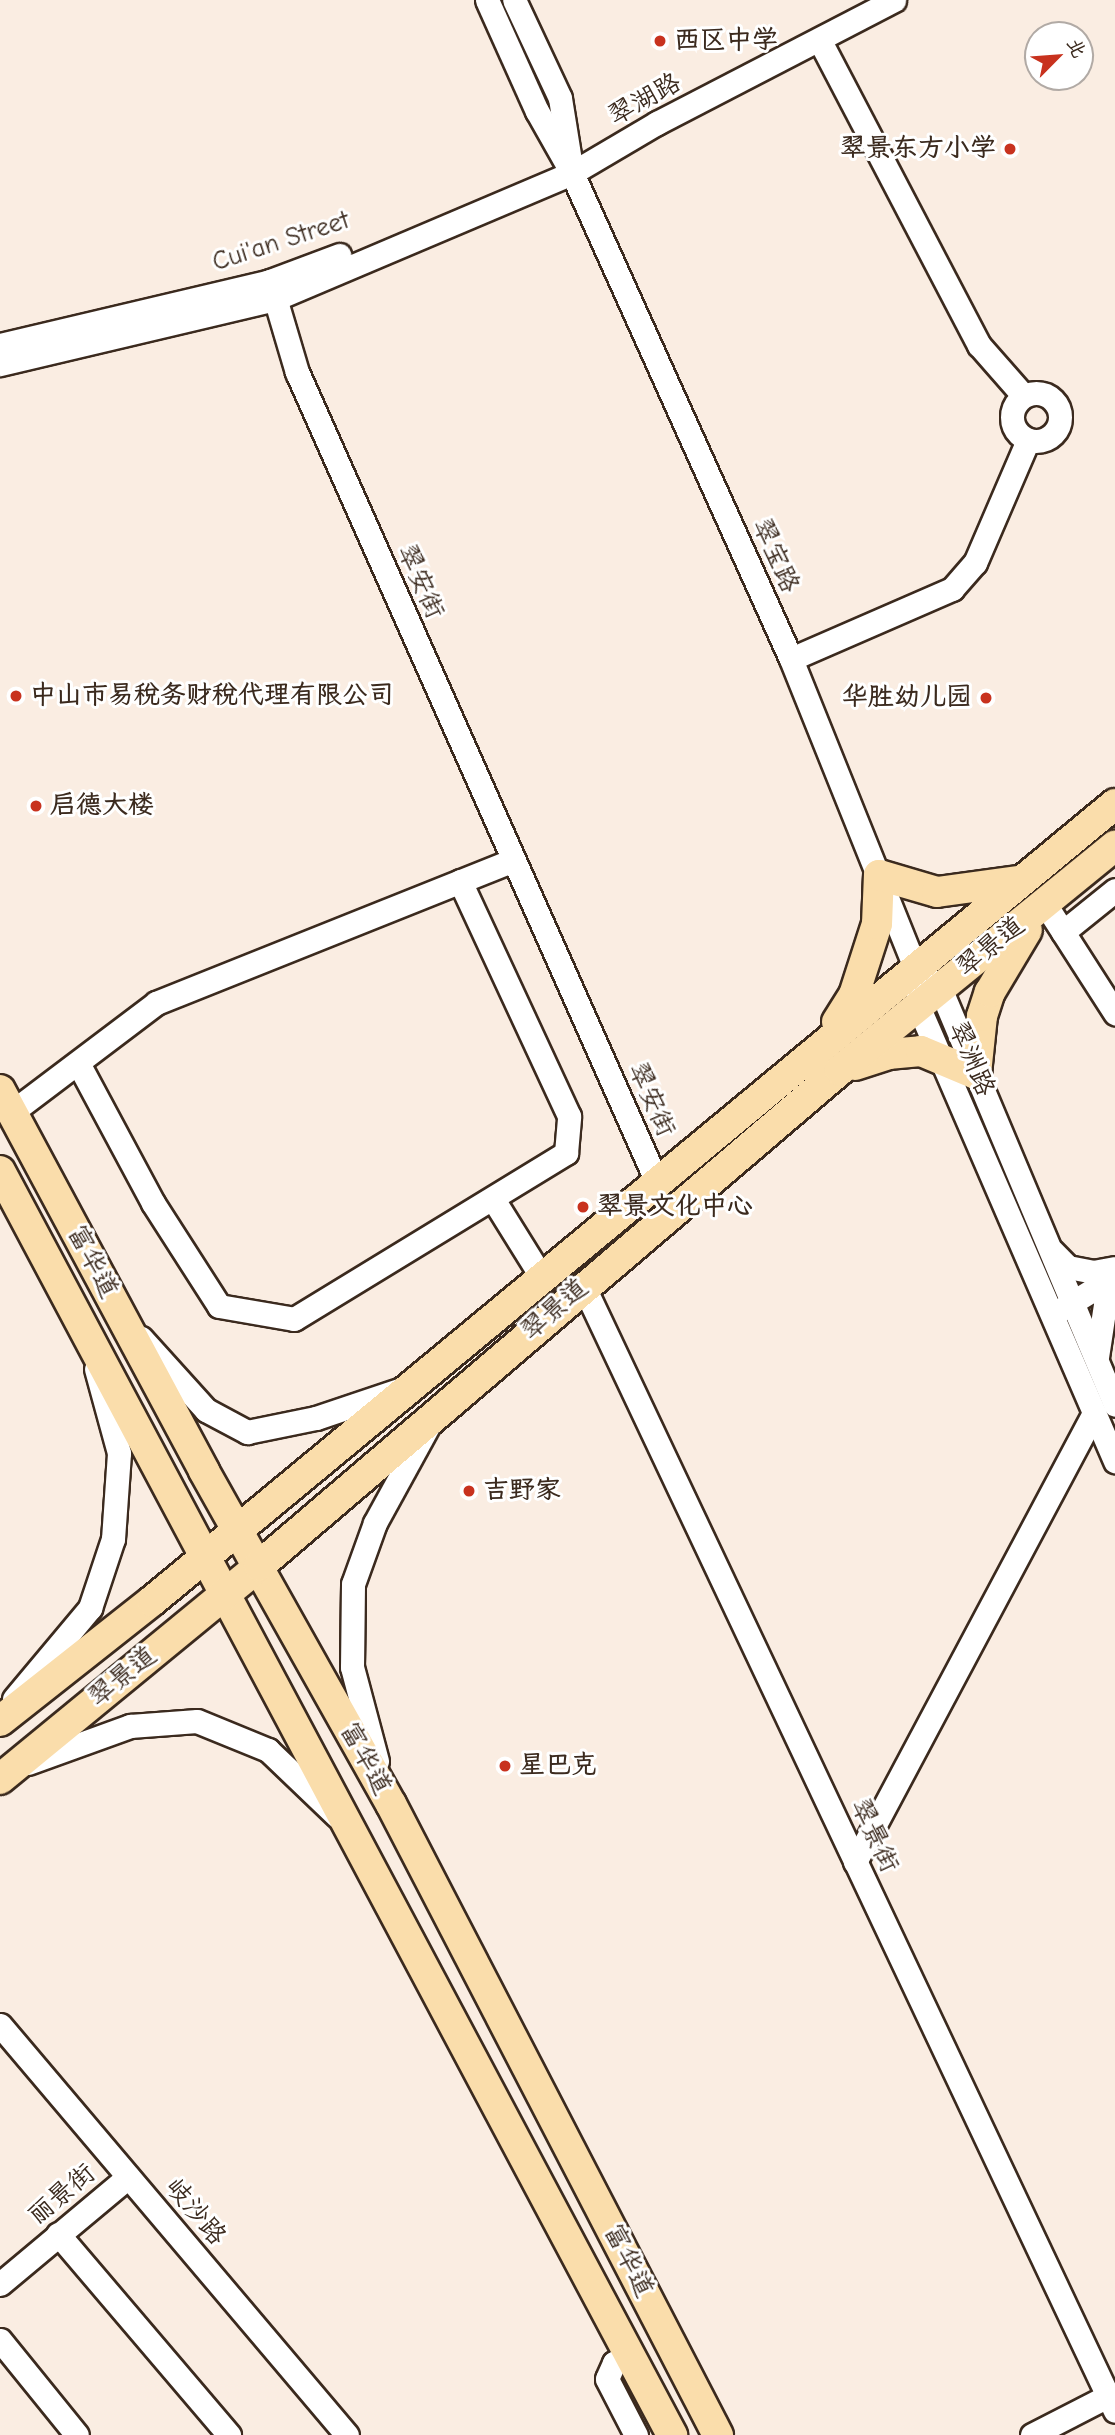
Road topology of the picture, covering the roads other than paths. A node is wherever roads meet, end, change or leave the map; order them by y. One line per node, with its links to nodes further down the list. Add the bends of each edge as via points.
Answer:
1 (487, 0): 5 (street, 翠宝路, via 537,111)
2 (514, 0): 5 (street, 翠宝路, via 560,98)
3 (894, 0): 4 (street, 翠湖路)
4 (820, 41): 5 (street, 翠湖路, via 657,123); 9 (street, via 979,345)
5 (572, 173): 6 (street); 11 (street, 翠宝路)
6 (272, 290): 7 (street, Cui'an Street); 8 (street, Cui'an Street); 14 (street, 翠安街, via 297,372)
7 (0, 345)
8 (0, 364)
9 (1023, 395): 10 (street, via 1013,407 1012,423); 10 (street, via 1047,394 1060,414 1051,436)
10 (1028, 440): 11 (street, via 975,563 952,589)
11 (791, 659): 15 (street, 翠宝路)
12 (1115, 804): 16 (main road, 翠景道)
13 (1115, 846): 19 (main road, 翠景道)
14 (513, 860): 17 (street); 32 (street, 翠安街)
15 (879, 875): 16 (main road, via 937,892); 21 (street, 翠宝路); 25 (main road, via 877,924 867,957 854,995)
16 (1024, 880): 21 (main road, 翠景道)
17 (460, 881): 27 (street, via 156,1003); 33 (street, via 569,1116 566,1153)
18 (1115, 890): 20 (street)
19 (1045, 904): 20 (street); 22 (main road, 翠景道); 29 (main road, via 990,992 982,1016)
20 (1063, 932): 24 (street)
21 (915, 967): 22 (street, 翠洲路); 23 (street, 翠洲路); 25 (main road, 翠景道)
22 (940, 988): 23 (main road, 翠景道); 29 (street, 翠洲路)
23 (919, 1008): 26 (street, 翠洲路); 28 (main road, 翠景道)
24 (1115, 1013)
25 (825, 1041): 32 (main road, 翠景道)
26 (940, 1058): 28 (main road, via 921,1051 888,1054); 29 (main road); 41 (street, 翠洲路)
27 (78, 1063): 30 (street); 33 (street, via 153,1202 219,1306 294,1319)
28 (840, 1070): 38 (main road, 翠景道)
29 (976, 1074): 34 (street, 翠洲路)
30 (6, 1101): 42 (main road, 富华道)
31 (0, 1171): 43 (main road, 富华道)
32 (656, 1180): 36 (main road, 翠景道)
33 (493, 1199): 36 (street)
34 (1047, 1246): 35 (street, via 1069,1267 1093,1272); 40 (street, 翠洲路)
35 (1115, 1268)
36 (541, 1276): 45 (main road, 翠景道)
37 (1115, 1276): 40 (street)
38 (583, 1285): 47 (main road, 翠景道); 58 (street, 翠景街)
39 (1115, 1290): 44 (street, via 1105,1305)
40 (1072, 1304): 41 (street); 44 (street, 翠洲路)
41 (1051, 1314): 46 (street, 翠洲路)
42 (121, 1316): 45 (street, via 206,1410 247,1432 316,1418); 49 (main road, 富华道)
43 (87, 1336): 50 (main road, 富华道); 53 (street, via 119,1453 113,1539 90,1608)
44 (1097, 1364): 46 (street, 翠洲路)
45 (412, 1385): 49 (main road, 翠景道)
46 (1105, 1409): 48 (street, 翠洲路); 58 (street)
47 (433, 1417): 51 (main road, 翠景道); 56 (street, via 375,1523 353,1584 352,1667)
48 (1115, 1461)
49 (238, 1527): 50 (main road, 翠景道); 51 (main road, 富华道)
50 (205, 1555): 52 (main road, 富华道); 54 (main road, 翠景道)
51 (259, 1566): 52 (main road, 翠景道); 56 (main road, 富华道)
52 (224, 1594): 55 (main road, 翠景道); 57 (main road, 富华道)
53 (0, 1716)
54 (0, 1721)
55 (6, 1774): 57 (street, via 131,1726 197,1721 268,1750)
56 (391, 1804): 71 (main road, 富华道)
57 (354, 1832): 64 (main road, 富华道)
58 (855, 1862): 65 (street, 翠景街)
59 (0, 2025): 60 (street, 岐沙路)
60 (128, 2177): 61 (street, 丽景街); 68 (street, 岐沙路)
61 (58, 2234): 62 (street, 丽景街); 67 (street)
62 (0, 2284)
63 (0, 2340): 66 (street)
64 (629, 2355): 69 (street, via 614,2363 607,2379); 70 (main road, 富华道)
65 (1112, 2403): 72 (street)
66 (77, 2435)
67 (229, 2435)
68 (347, 2435)
69 (636, 2435)
70 (672, 2435)
71 (718, 2435)
72 (1032, 2435)

